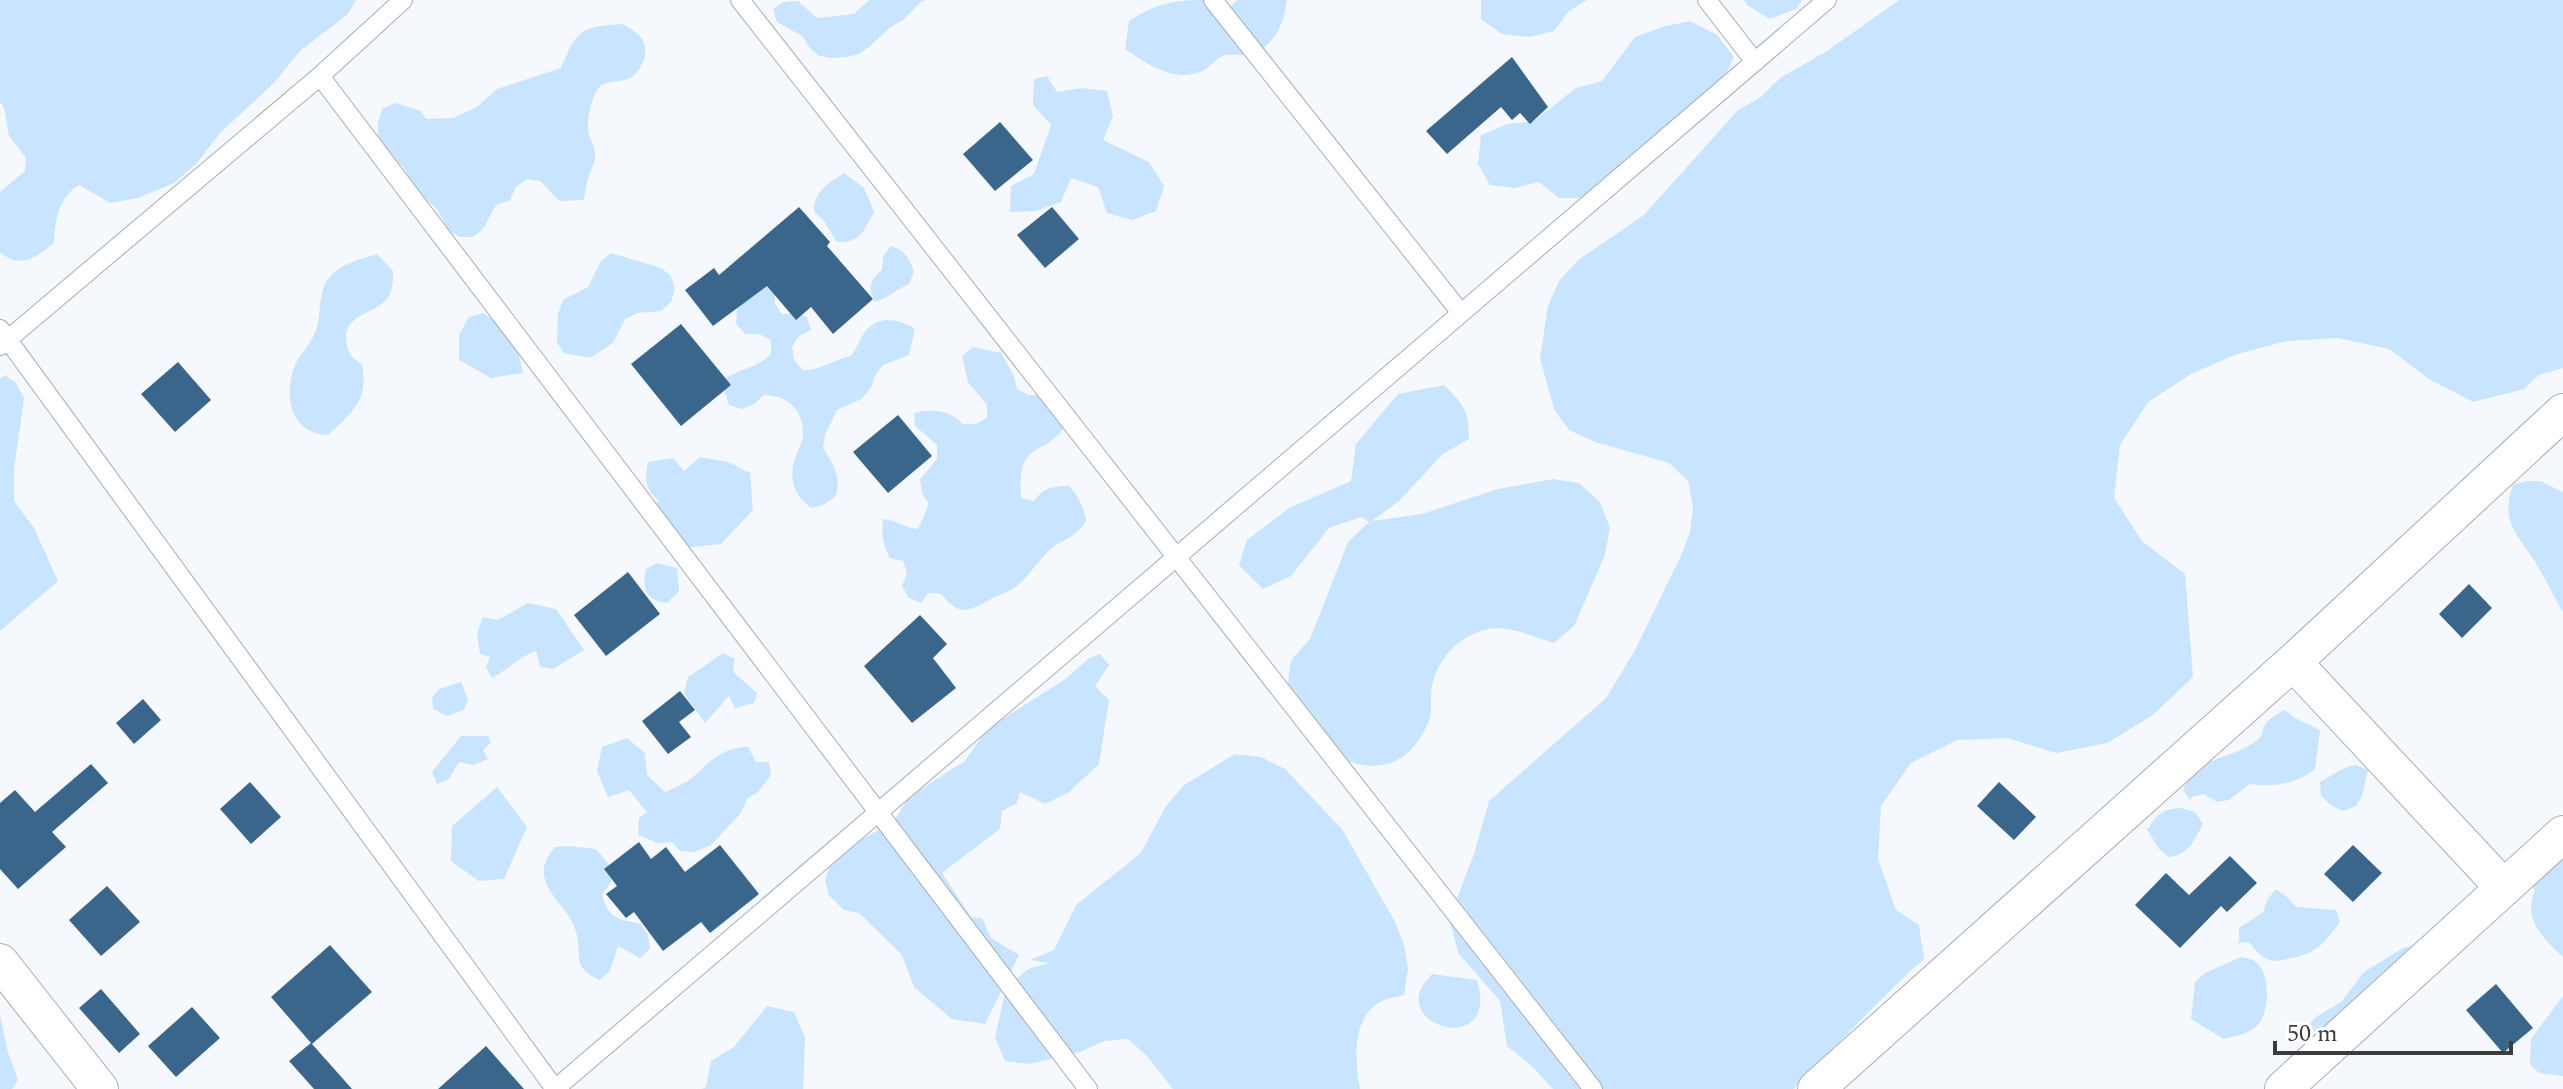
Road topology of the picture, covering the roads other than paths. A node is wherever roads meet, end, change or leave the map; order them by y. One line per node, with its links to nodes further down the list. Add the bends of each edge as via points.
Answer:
1 (403, 0): 7 (lane)
2 (740, 0): 11 (lane)
3 (1213, 0): 8 (lane)
4 (1707, 0): 6 (lane)
5 (1827, 0): 6 (lane)
6 (1755, 62): 8 (lane)
7 (320, 76): 9 (lane); 13 (lane)
8 (1461, 313): 11 (lane)
9 (3, 338): 18 (lane)
10 (2563, 412): 12 (street)
11 (1176, 556): 13 (lane); 20 (lane)
12 (2293, 662): 15 (street); 21 (street)
13 (877, 811): 18 (lane); 19 (lane)
14 (2563, 834): 15 (street)
15 (2504, 888): 22 (street)
16 (0, 962): 17 (street)
17 (100, 1089)
18 (555, 1089)
19 (1088, 1089)
20 (1593, 1089)
21 (1816, 1089)
22 (2283, 1089)

